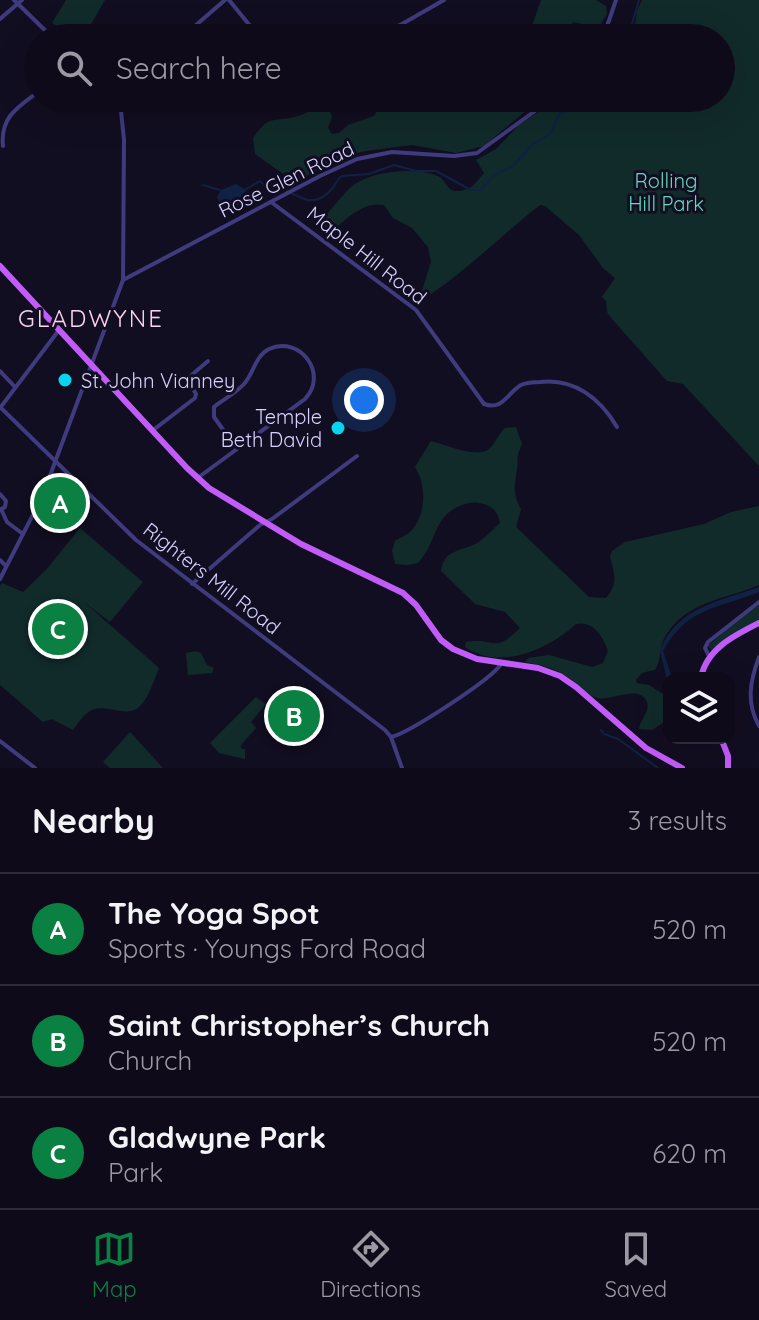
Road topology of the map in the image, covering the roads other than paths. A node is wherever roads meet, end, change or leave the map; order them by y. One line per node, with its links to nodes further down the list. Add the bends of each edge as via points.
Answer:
1 (14, 0): 5 (street)
2 (227, 0): 8 (street); 9 (street)
3 (444, 0): 10 (street)
4 (616, 0): 11 (street)
5 (21, 2): 6 (street); 7 (street)
6 (0, 19)
7 (41, 24)
8 (198, 24)
9 (248, 24)
10 (402, 24)
11 (608, 24)
12 (24, 103): 15 (street, via 4,119)
13 (119, 112): 18 (street)
14 (534, 112): 16 (street, Rose Glen Road, via 477,153 383,153 339,166)
15 (3, 146)
16 (271, 202): 18 (street, Rose Glen Road); 25 (street, Maple Hill Road, via 416,310 484,404 501,404 531,383 566,382 593,397)
17 (0, 266): 19 (main road)
18 (123, 280): 21 (street)
19 (59, 330): 21 (main road); 23 (street)
20 (208, 361): 26 (street, via 187,379 195,398)
21 (91, 364): 26 (main road); 29 (street)
22 (0, 371): 23 (street)
23 (15, 387): 24 (street)
24 (0, 408): 29 (street, Righters Mill Road)
25 (617, 427)
26 (152, 431): 30 (main road)
27 (237, 449): 27 (street, via 215,419 214,407 244,384 266,351 285,346 302,353 315,373 310,394); 30 (street)
28 (357, 456): 33 (street)
29 (57, 460): 34 (street); 38 (street, Righters Mill Road, via 136,540)
30 (197, 478): 33 (main road)
31 (0, 494): 32 (street, via 6,501)
32 (0, 510): 34 (street)
33 (265, 522): 38 (street); 43 (main road, via 403,593 453,649)
34 (23, 534): 36 (street)
35 (0, 560): 36 (street)
36 (6, 566): 37 (street)
37 (0, 579)
38 (191, 584): 46 (street, Righters Mill Road)
39 (759, 602): 41 (street, via 708,642)
40 (759, 623): 41 (main road)
41 (709, 656): 44 (main road)
42 (759, 657): 45 (street, via 750,693)
43 (501, 664): 46 (street, via 477,686); 51 (main road, via 560,676 646,748)
44 (703, 672)
45 (759, 726)
46 (391, 737): 50 (street, Righters Mill Road)
47 (0, 741): 49 (street)
48 (724, 744): 52 (main road)
49 (35, 768)
50 (402, 768)
51 (682, 768)
52 (728, 768)

